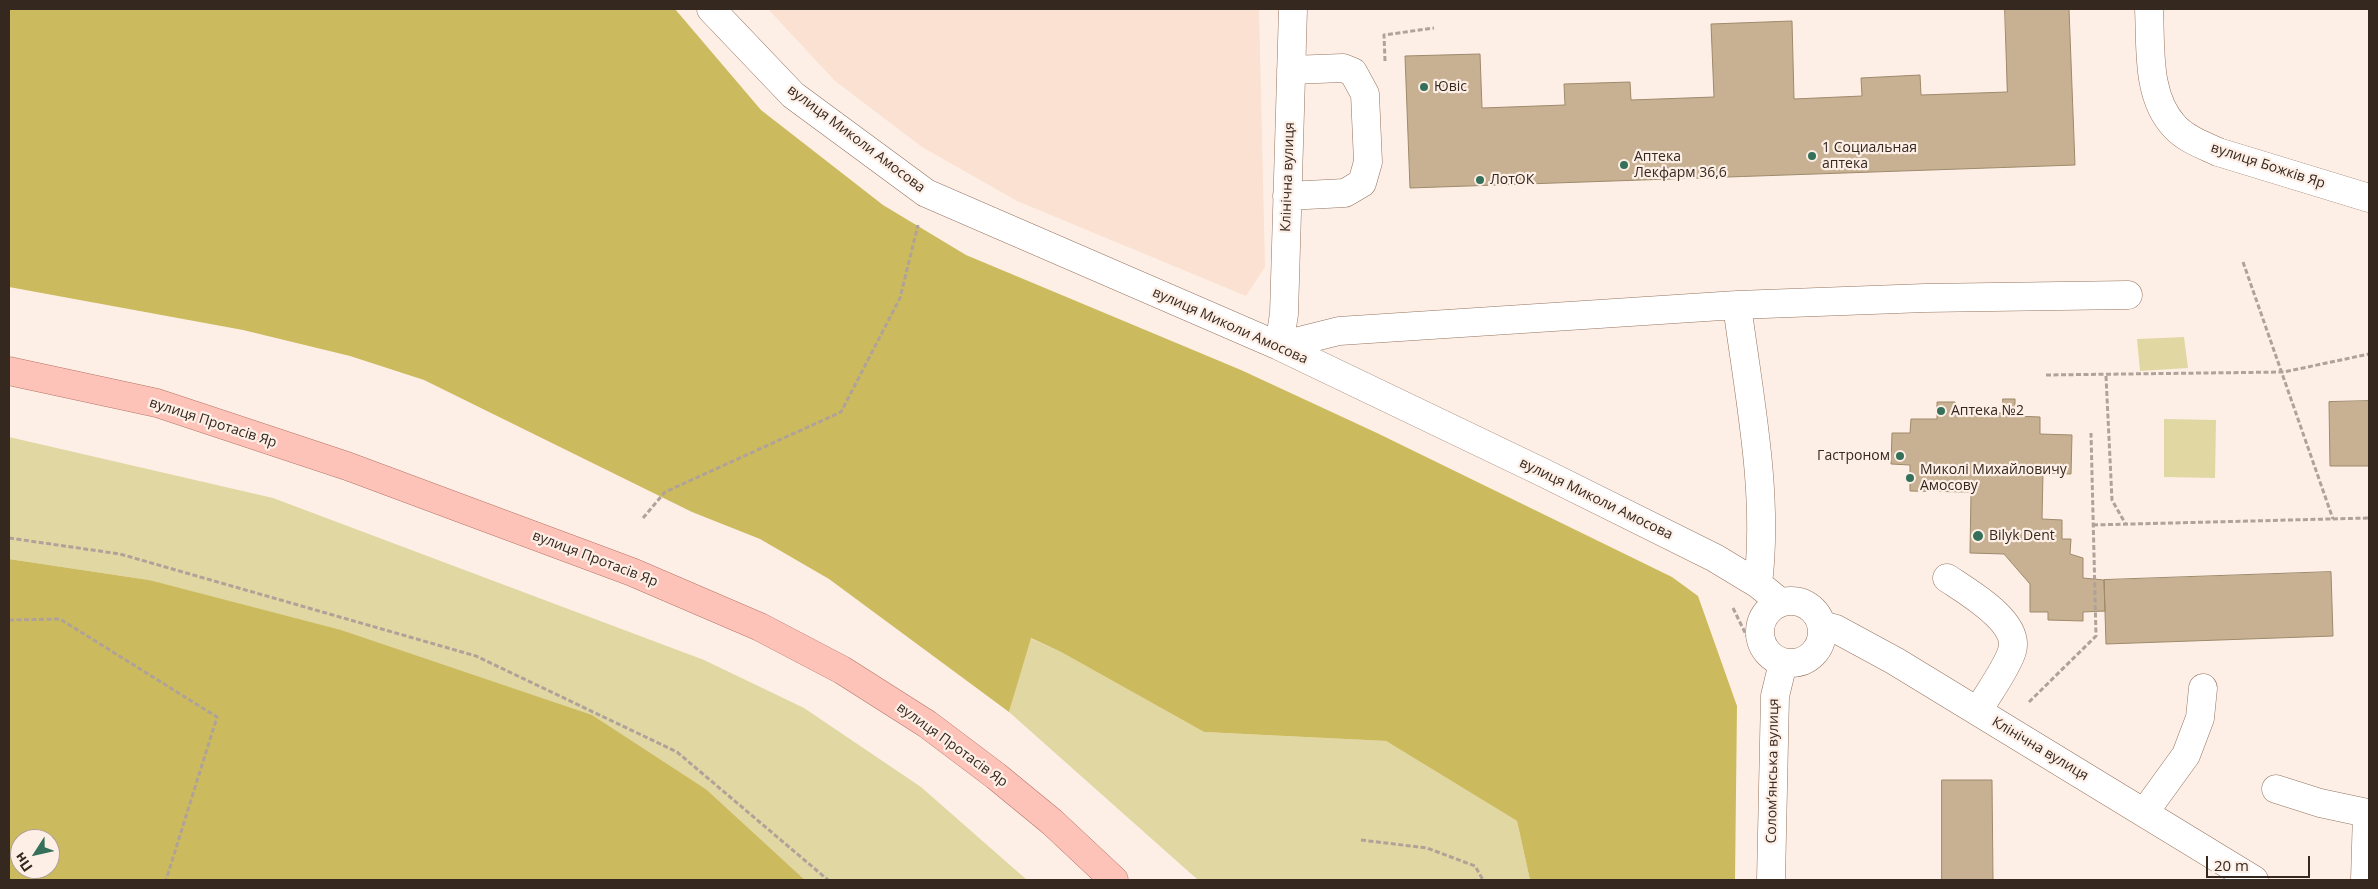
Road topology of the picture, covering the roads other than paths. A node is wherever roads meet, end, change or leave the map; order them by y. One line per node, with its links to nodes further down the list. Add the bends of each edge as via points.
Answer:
1 (710, 9): 9 (street, вулиця Миколи Амосова, via 793,95 926,193)
2 (1293, 9): 4 (street, Клінічна вулиця)
3 (2149, 9): 6 (street, вулиця Божків Яр, via 2154,85 2162,107 2175,126 2194,141 2218,152)
4 (1291, 70): 5 (street, Клінічна вулиця); 5 (street, via 1344,68 1353,72 1365,94 1368,162 1362,183 1345,194)
5 (1287, 196): 9 (street, Клінічна вулиця, via 1284,314)
6 (2369, 198)
7 (2128, 294): 8 (street)
8 (1737, 306): 9 (street, via 1339,331); 12 (street, via 1757,460 1762,549)
9 (1279, 346): 12 (street, вулиця Миколи Амосова, via 1544,473 1715,558)
10 (9, 371): 20 (main road, вулиця Протасів Яр, via 157,404 347,466 632,572 760,627 842,670 927,724 1038,810)
11 (1947, 578): 17 (street, via 1991,609 2011,632 2012,650)
12 (1758, 584): 13 (street, вулиця Миколи Амосова)
13 (1780, 602): 14 (street, via 1790,600 1810,607); 15 (street, via 1764,615 1759,633 1766,652)
14 (1822, 625): 15 (street, via 1819,646 1813,655 1799,662); 17 (street, Клінічна вулиця, via 1895,661)
15 (1783, 663): 21 (street, Соломʼянська вулиця, via 1775,696)
16 (2203, 688): 19 (street, via 2200,718 2186,755)
17 (1978, 711): 19 (street, Клінічна вулиця)
18 (2276, 790): 23 (street, via 2367,813)
19 (2144, 813): 22 (street, Клінічна вулиця)
20 (1114, 880)
21 (1771, 880)
22 (2254, 880)
23 (2365, 880)

